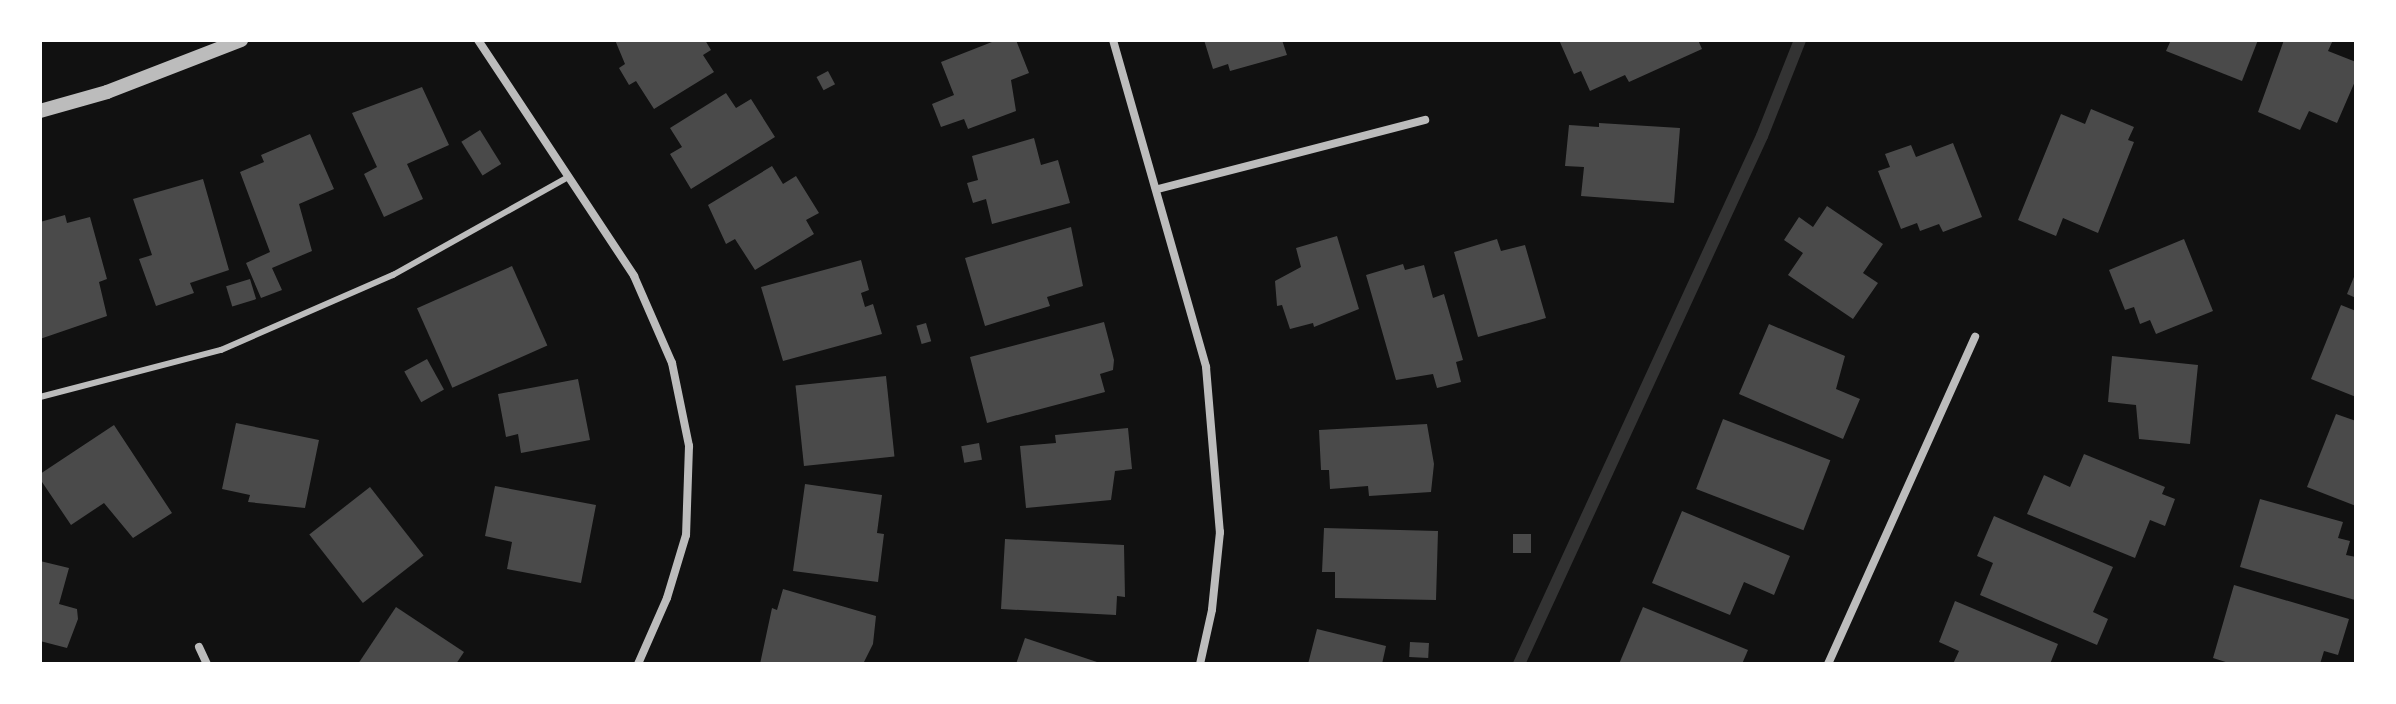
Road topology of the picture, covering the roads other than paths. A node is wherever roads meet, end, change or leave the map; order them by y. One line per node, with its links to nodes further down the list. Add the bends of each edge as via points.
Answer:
1 (241, 40): 4 (street, via 107,92)
2 (478, 40): 6 (street)
3 (1113, 40): 7 (street)
4 (40, 111)
5 (1425, 120): 7 (street)
6 (568, 177): 9 (lane, via 393,275 221,350); 12 (street, via 634,276 672,363 689,446 686,535 667,598)
7 (1158, 189): 13 (street, via 1206,367 1216,453 1220,532)
8 (1975, 337): 14 (street)
9 (40, 397)
10 (199, 647): 11 (street)
11 (207, 664)
12 (638, 664)
13 (1200, 664)
14 (1828, 664)

